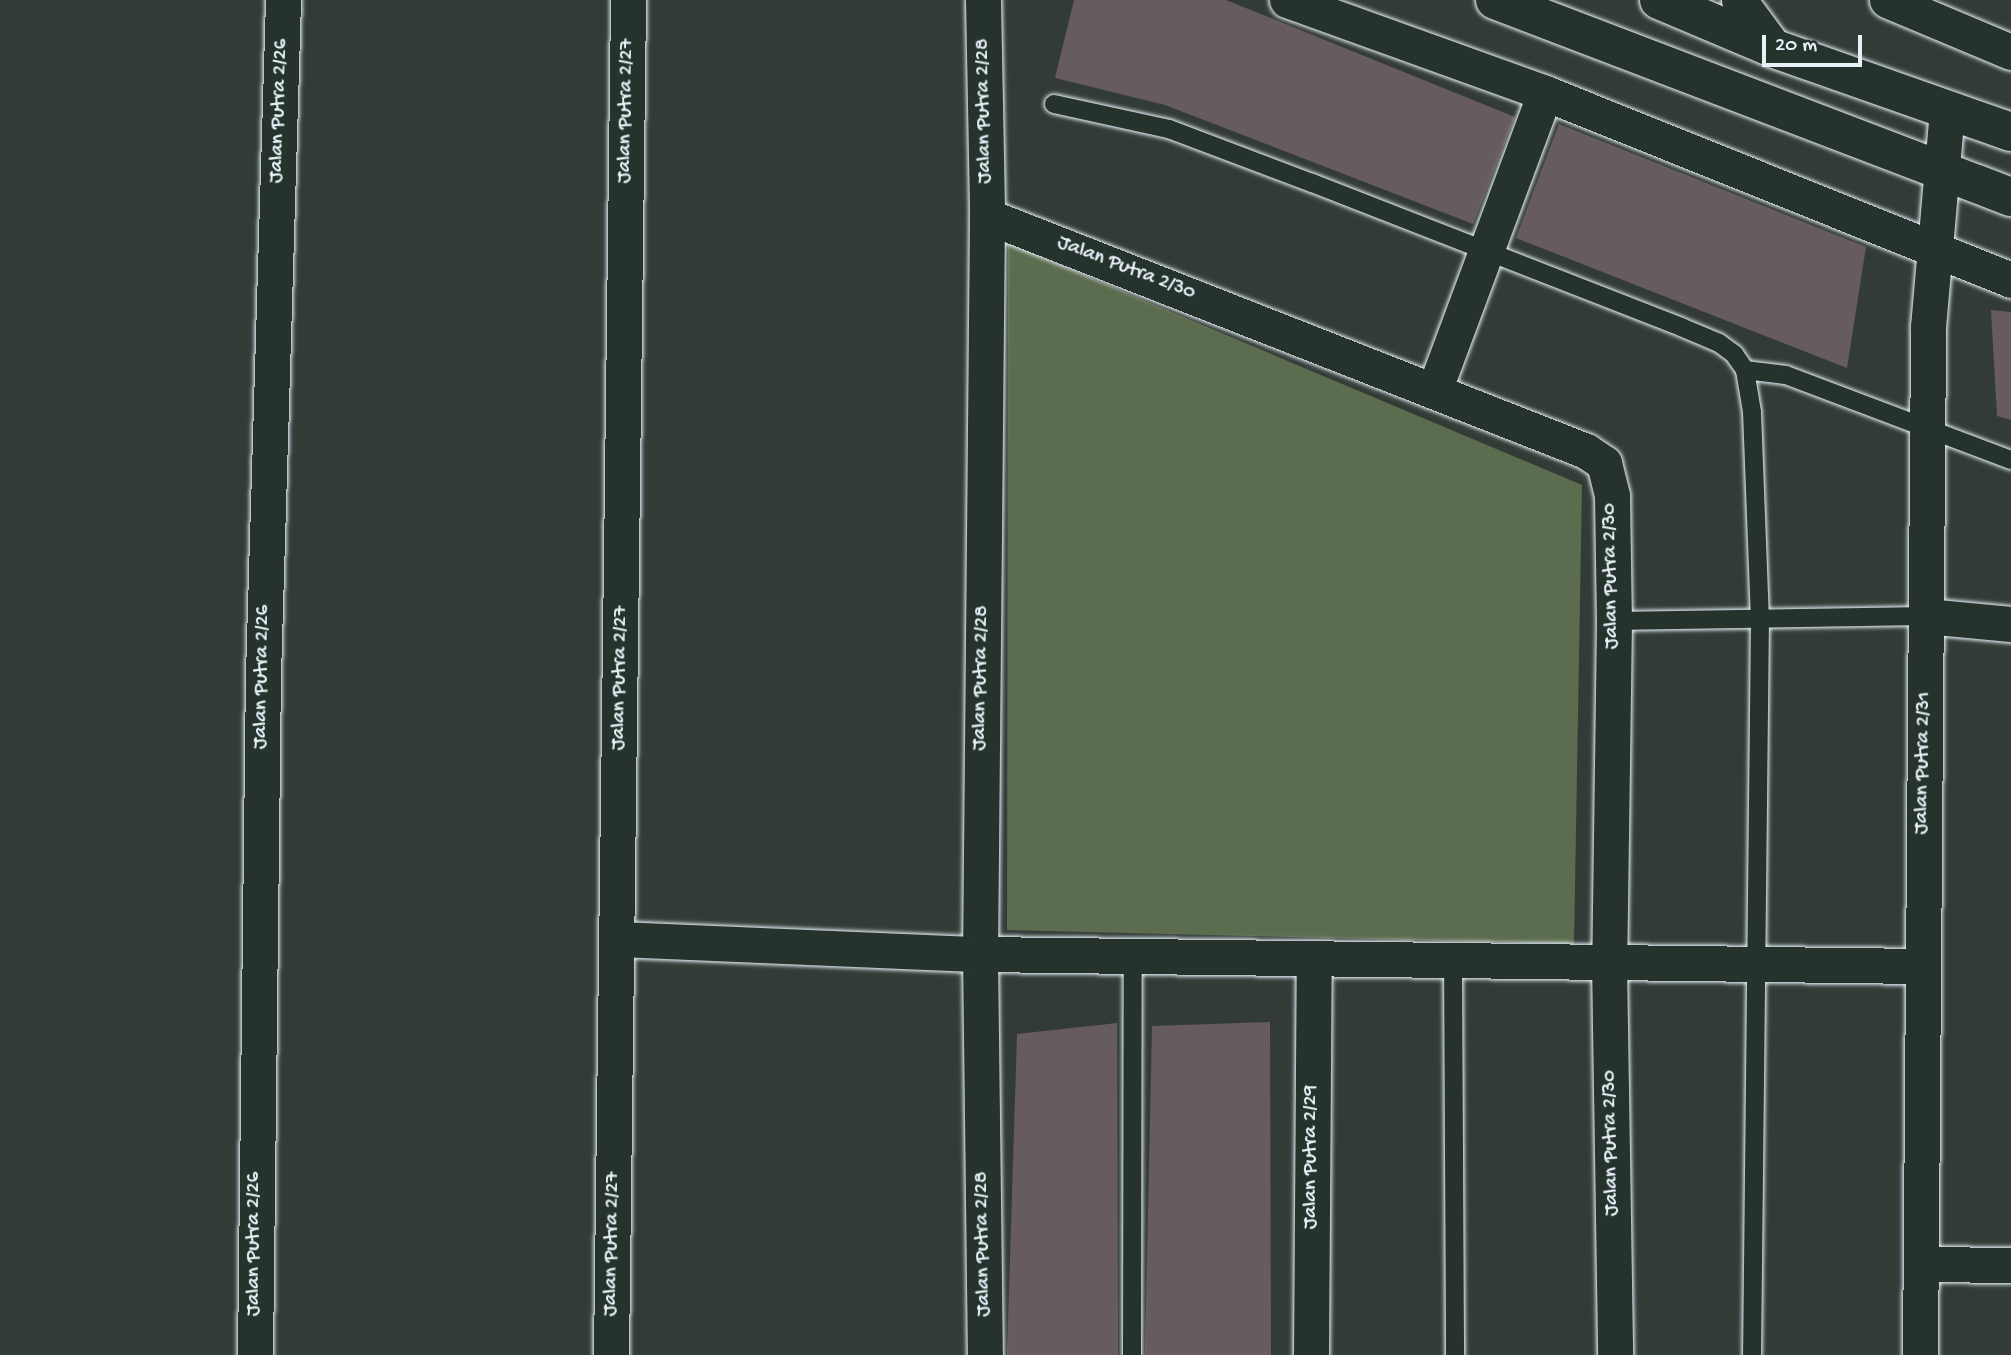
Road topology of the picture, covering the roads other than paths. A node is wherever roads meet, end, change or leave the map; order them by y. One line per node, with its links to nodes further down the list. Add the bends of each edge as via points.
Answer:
1 (283, 0): 39 (street, Jalan Putra 2/26, via 263,674)
2 (628, 0): 29 (street, Jalan Putra 2/27)
3 (984, 0): 17 (street, Jalan Putra 2/28)
4 (1287, 0): 11 (street)
5 (1495, 0): 15 (street)
6 (1659, 0): 9 (street)
7 (1740, 0): 9 (street)
8 (1887, 0): 10 (street)
9 (1775, 49): 13 (street)
10 (2011, 52)
11 (1545, 93): 18 (street); 19 (street)
12 (1054, 104): 19 (lane, via 1169,129)
13 (1947, 110): 14 (street); 15 (street, Jalan Putra 2/31)
14 (2011, 132)
15 (1939, 172): 16 (street); 18 (street, Jalan Putra 2/31)
16 (2011, 197)
17 (986, 216): 22 (street, Jalan Putra 2/30); 30 (street, Jalan Putra 2/28)
18 (1934, 246): 20 (street); 23 (street, Jalan Putra 2/31)
19 (1487, 252): 21 (lane, via 1719,343); 22 (street)
20 (2011, 280)
21 (1745, 370): 23 (lane, via 1786,375); 26 (lane, via 1752,412)
22 (1434, 391): 27 (street, Jalan Putra 2/30, via 1586,451 1604,463 1612,496)
23 (1929, 428): 24 (lane); 25 (street, Jalan Putra 2/31)
24 (2011, 460)
25 (1926, 616): 26 (lane); 28 (street); 36 (street, Jalan Putra 2/31)
26 (1760, 619): 27 (lane); 35 (lane)
27 (1614, 621): 34 (street, Jalan Putra 2/30)
28 (2011, 624)
29 (618, 939): 30 (street); 40 (street, Jalan Putra 2/27)
30 (980, 954): 31 (street); 41 (street, Jalan Putra 2/28)
31 (1133, 956): 32 (street); 42 (lane)
32 (1314, 958): 33 (street); 43 (street, Jalan Putra 2/29)
33 (1453, 960): 34 (street); 44 (lane)
34 (1609, 962): 35 (street); 45 (street, Jalan Putra 2/30)
35 (1755, 964): 36 (street); 46 (lane)
36 (1921, 966): 37 (street, Jalan Putra 2/31)
37 (1921, 1264): 38 (street); 47 (street, Jalan Putra 2/31)
38 (2011, 1265)
39 (255, 1355)
40 (611, 1355)
41 (985, 1355)
42 (1132, 1355)
43 (1311, 1355)
44 (1455, 1355)
45 (1615, 1355)
46 (1752, 1355)
47 (1920, 1355)

